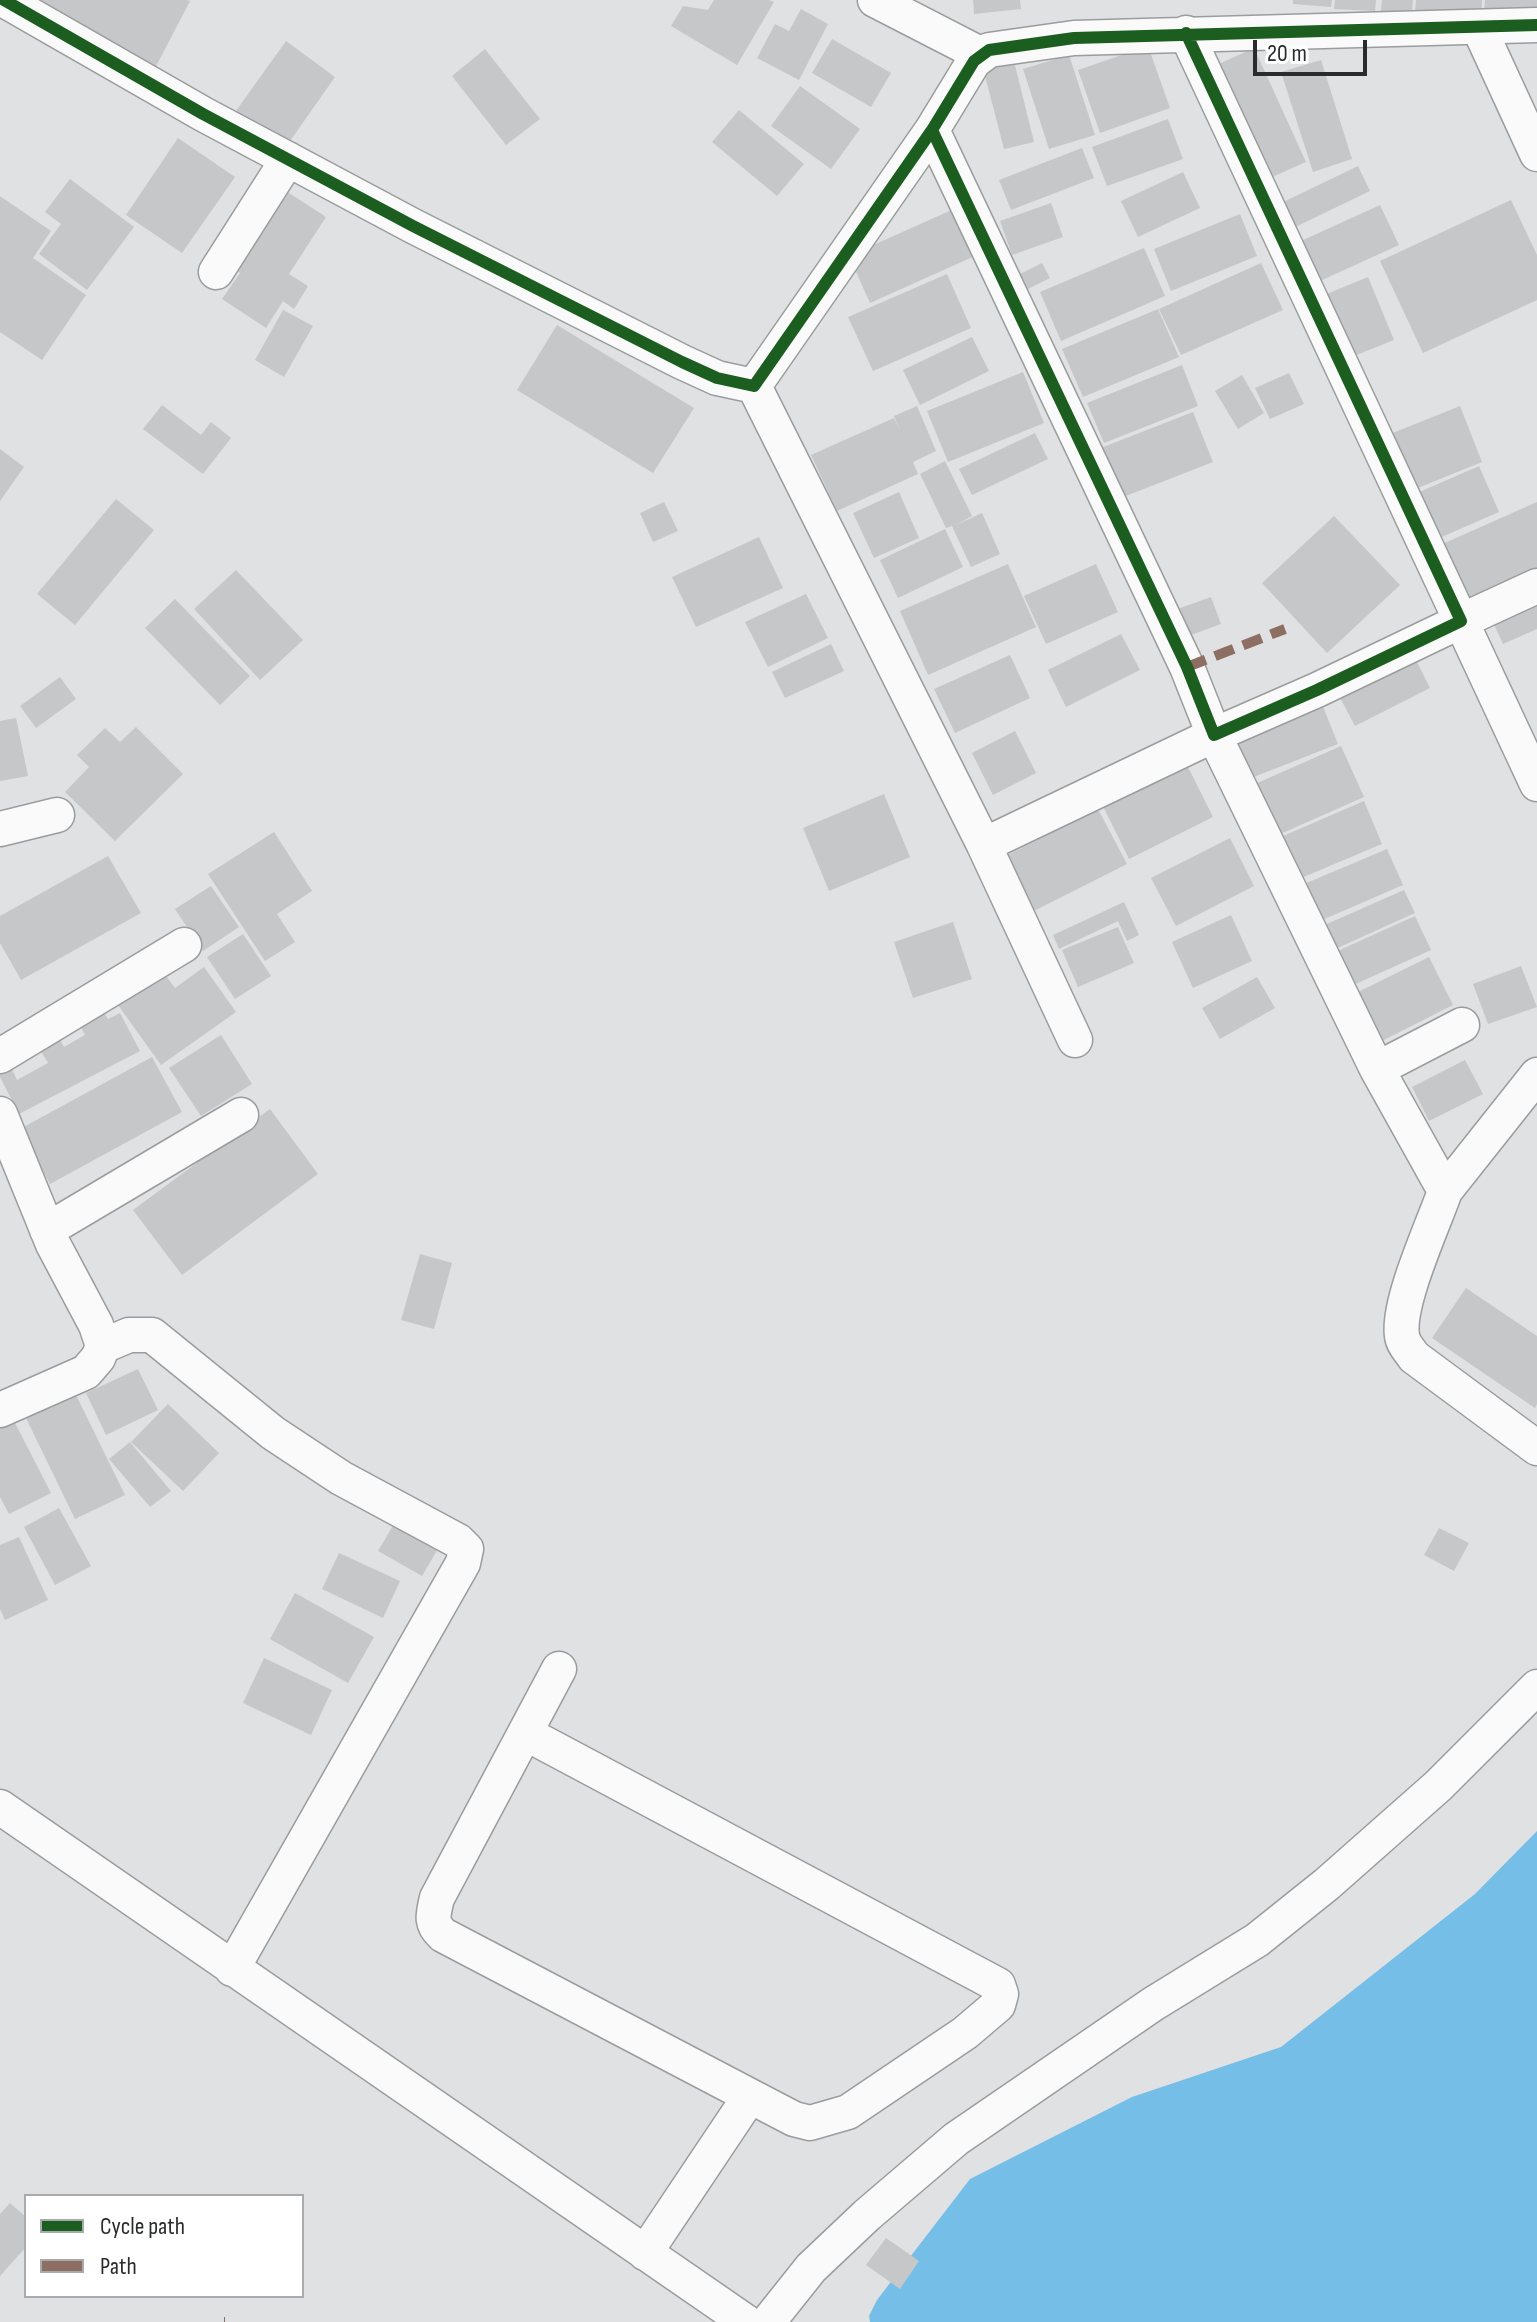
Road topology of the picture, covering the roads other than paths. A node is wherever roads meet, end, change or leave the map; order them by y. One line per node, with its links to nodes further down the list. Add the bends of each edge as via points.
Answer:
1 (4, 0): 9 (street)
2 (875, 0): 6 (street)
3 (1537, 25): 4 (street)
4 (1479, 28): 5 (street); 8 (street)
5 (1186, 33): 6 (street, via 1074,38 1001,47); 13 (street)
6 (982, 55): 7 (street)
7 (932, 130): 11 (street); 14 (street, via 1187,667)
8 (1537, 154)
9 (288, 159): 10 (street); 11 (street, via 682,362 717,378)
10 (216, 272)
11 (754, 386): 18 (street)
12 (1537, 586): 13 (street)
13 (1461, 621): 14 (street); 15 (street)
14 (1214, 735): 18 (street); 23 (street)
15 (1537, 784)
16 (57, 815): 17 (street)
17 (0, 829)
18 (984, 845): 21 (street)
19 (184, 945): 22 (street)
20 (1462, 1025): 23 (street)
21 (1075, 1040)
22 (0, 1056)
23 (1377, 1069): 27 (street)
24 (1537, 1075): 27 (street)
25 (0, 1114): 28 (street)
26 (241, 1115): 28 (street)
27 (1445, 1191): 31 (street, via 1409,1293 1402,1341 1414,1357)
28 (47, 1230): 29 (street)
29 (103, 1346): 30 (street, via 86,1372); 36 (street, via 129,1335 152,1335 273,1433 466,1549 463,1563)
30 (0, 1410)
31 (1537, 1448)
32 (559, 1669): 34 (street)
33 (1537, 1687): 40 (street, via 1438,1786 1257,1940 956,2139 811,2268)
34 (525, 1733): 37 (street, via 437,1898 435,1927); 37 (street, via 998,1985 998,2005 965,2033 848,2112 810,2123)
35 (0, 1807): 36 (street)
36 (232, 1969): 38 (street)
37 (750, 2096): 38 (street)
38 (645, 2253): 39 (street)
39 (733, 2314)
40 (768, 2322)

